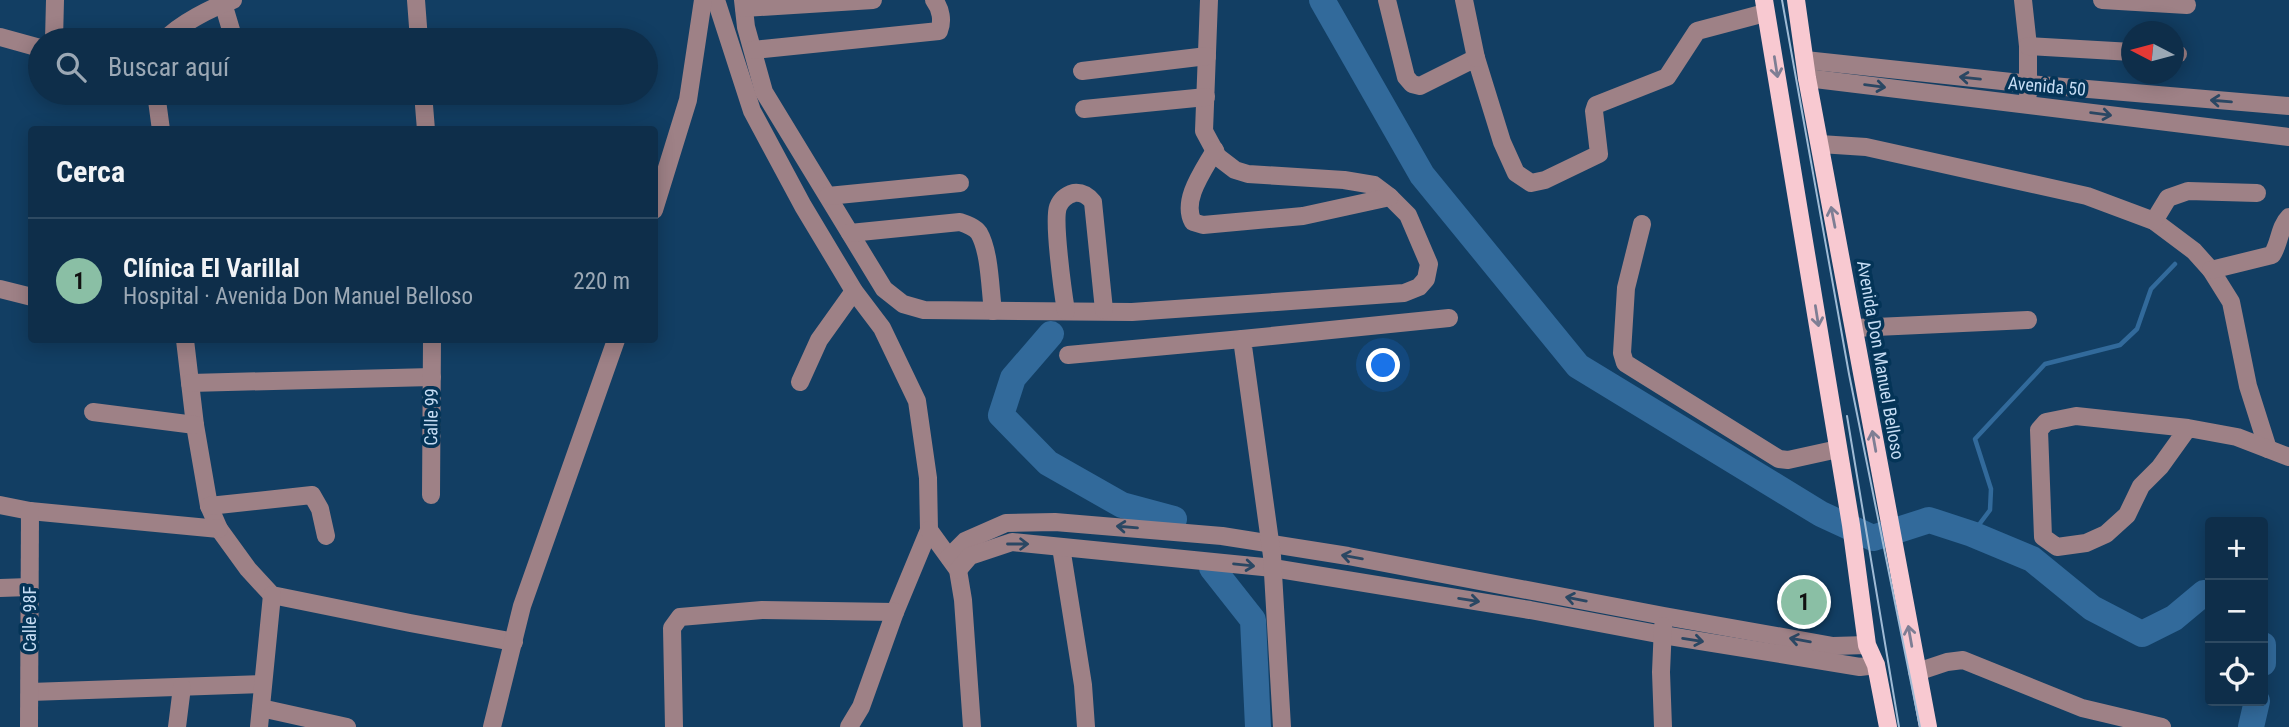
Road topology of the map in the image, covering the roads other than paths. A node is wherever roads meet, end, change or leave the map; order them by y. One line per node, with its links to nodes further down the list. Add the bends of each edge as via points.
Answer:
1 (55, 0): 17 (street)
2 (416, 0): 20 (street)
3 (703, 0): 43 (street, via 688,100)
4 (716, 0): 53 (street, via 752,111)
5 (873, 0): 14 (street)
6 (934, 0): 24 (street, via 942,24 939,31)
7 (1209, 0): 26 (street)
8 (1387, 0): 27 (street, via 1406,77 1412,84 1420,86)
9 (1464, 0): 27 (street)
10 (1796, 0): 28 (main road, Avenida Don Manuel Belloso)
11 (2023, 0): 23 (street)
12 (2102, 0): 15 (street)
13 (228, 2): 18 (street); 19 (street)
14 (743, 4): 24 (street)
15 (2187, 5)
16 (1764, 6): 27 (street, via 1697,31 1667,77 1595,105 1599,154 1531,183 1516,173 1502,142); 72 (main road, one-way to 72)
17 (54, 28)
18 (182, 28)
19 (232, 28)
20 (418, 28)
21 (0, 37): 22 (street)
22 (28, 45)
23 (2028, 46): 25 (street); 30 (street)
24 (753, 50): 45 (street, via 764,92)
25 (2121, 50)
26 (1207, 56): 29 (street); 31 (street)
27 (1476, 58)
28 (1806, 69): 30 (street, Avenida 50, one-way to 28); 32 (street, Avenida 50, one-way to 32); 40 (main road, Avenida Don Manuel Belloso)
29 (1082, 71)
30 (2030, 85): 32 (street); 35 (street, Avenida 50, one-way to 30)
31 (1206, 97): 36 (street); 41 (street, via 1204,131)
32 (2027, 104): 39 (street, Avenida 50, one-way to 39)
33 (158, 105): 37 (street)
34 (424, 105): 38 (street)
35 (2289, 106)
36 (1084, 109)
37 (160, 126)
38 (426, 126)
39 (2289, 137)
40 (1820, 144): 48 (street, via 1866,147 2087,196); 60 (main road, Avenida Don Manuel Belloso, one-way to 40)
41 (1215, 150): 46 (street, via 1235,170 1248,174 1344,180 1374,185); 46 (street, via 1192,193 1189,215 1203,225 1303,216)
42 (960, 183): 45 (street)
43 (658, 192)
44 (2257, 193): 48 (street, via 2188,191 2168,198)
45 (828, 196): 50 (street)
46 (1390, 197): 55 (street, via 1408,215 1429,264 1426,279 1404,293 1132,312)
47 (2289, 217): 51 (street, via 2272,255)
48 (2154, 221): 51 (street)
49 (1642, 224): 72 (street, via 1626,288 1625,363 1779,459)
50 (850, 233): 56 (street, via 884,289 903,304 924,310); 56 (street, via 960,222 978,230 985,248)
51 (2211, 270): 73 (street, via 2231,302 2248,386)
52 (0, 289): 54 (street)
53 (854, 291): 67 (street, via 819,340); 80 (street, via 882,328 917,401 928,478)
54 (28, 296)
55 (1104, 310): 57 (street); 57 (street, via 1093,202 1076,192 1063,198 1057,209)
56 (993, 311): 57 (street)
57 (1066, 311)
58 (1449, 318): 61 (street)
59 (2028, 320): 60 (street)
60 (1854, 328): 95 (main road, Avenida Don Manuel Belloso, one-way to 60)
61 (1242, 340): 65 (street); 82 (street)
62 (185, 343): 68 (street)
63 (432, 343): 66 (street, Calle 99)
64 (615, 343): 92 (street)
65 (1068, 355)
66 (432, 377): 68 (street); 75 (street, Calle 99)
67 (800, 382)
68 (190, 383): 70 (street)
69 (93, 412): 70 (street)
70 (195, 425): 77 (street)
71 (2188, 428): 71 (street, via 2076,416 2046,422 2039,430 2043,537 2057,547 2086,543 2106,534 2127,515 2141,486); 73 (street, via 2237,437)
72 (1838, 449): 93 (main road)
73 (2268, 449): 74 (street)
74 (2289, 457)
75 (430, 495)
76 (0, 505): 78 (street)
77 (209, 506): 79 (street); 81 (street, via 312,495)
78 (30, 511): 79 (street); 86 (street, Calle 98F)
79 (219, 528): 88 (street)
80 (929, 530): 84 (street); 89 (street)
81 (326, 536)
82 (1269, 543): 84 (street, one-way to 84, via 1124,527 1006,523 965,541); 85 (street); 90 (street, one-way to 82)
83 (1061, 547): 84 (street, one-way to 83, via 1012,542); 85 (street, one-way to 85); 109 (street)
84 (953, 563): 108 (street, via 963,600)
85 (1273, 568): 91 (street, one-way to 91); 110 (street)
86 (29, 587): 87 (street); 98 (street, Calle 98F)
87 (0, 588)
88 (272, 594): 92 (street); 96 (street)
89 (895, 612): 106 (street, via 762,610 680,617 672,628); 107 (street, via 861,707)
90 (1664, 616): 91 (street); 93 (street, one-way to 90, via 1833,646)
91 (1663, 635): 94 (street, one-way to 94, via 1860,667); 111 (street)
92 (513, 642): 101 (street)
93 (1867, 645): 94 (main road)
94 (1876, 665): 112 (main road)
95 (1917, 671): 100 (street, via 1963,660); 113 (main road, Avenida Don Manuel Belloso)
96 (263, 684): 97 (street); 99 (street)
97 (182, 687): 98 (street); 103 (street)
98 (30, 692): 102 (street, Calle 98F)
99 (261, 708): 104 (street); 105 (street)
100 (2082, 708): 114 (street); 115 (street)
101 (495, 726)
102 (29, 727)
103 (177, 727)
104 (259, 727)
105 (347, 727)
106 (674, 727)
107 (849, 727)
108 (972, 727)
109 (1086, 727)
110 (1282, 727)
111 (1663, 727)
112 (1888, 727)
113 (1928, 727)
114 (2084, 727)
115 (2162, 727)

